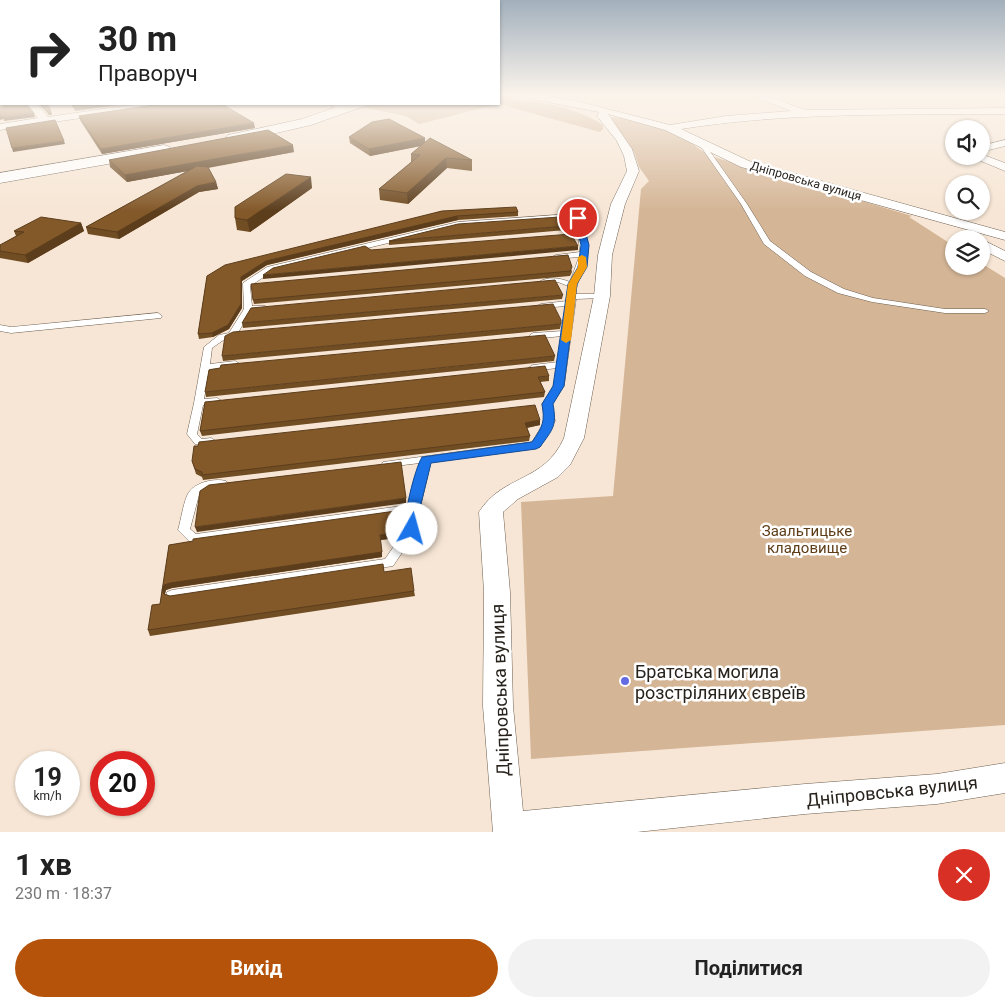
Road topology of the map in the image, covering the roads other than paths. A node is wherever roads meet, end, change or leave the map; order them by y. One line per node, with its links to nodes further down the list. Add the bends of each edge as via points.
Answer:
1 (251, 134): 4 (main road)
2 (616, 134): 27 (street, Дніпровська вулиця, via 633,171 611,230 603,267)
3 (681, 134): 6 (street, Дніпровська вулиця)
4 (216, 141)
5 (1005, 143): 7 (street)
6 (702, 144): 12 (street, Дніпровська вулиця, via 745,164); 32 (lane, via 767,242 808,274 841,291 872,300 945,311)
7 (990, 147)
8 (175, 148): 11 (main road)
9 (990, 162): 10 (street)
10 (1005, 167)
11 (0, 178)
12 (955, 222): 13 (street, Дніпровська вулиця, via 954,227); 16 (street)
13 (959, 230)
14 (582, 233): 15 (lane); 19 (lane, via 587,228 578,218 570,216 458,224); 20 (lane, via 585,245)
15 (572, 234)
16 (1005, 236)
17 (398, 248): 19 (lane)
18 (990, 248): 21 (street)
19 (340, 252): 26 (lane, via 270,269)
20 (582, 254): 22 (lane); 25 (lane, via 582,267)
21 (1005, 257)
22 (543, 258)
23 (266, 283): 26 (lane)
24 (529, 283): 25 (lane, via 558,280)
25 (572, 284): 28 (lane)
26 (246, 285): 31 (lane)
27 (602, 296): 28 (lane); 52 (street, Дніпровська вулиця, via 572,445 561,463 504,496 491,512 497,592 498,706 508,829)
28 (572, 300): 30 (lane); 37 (lane)
29 (277, 306): 31 (lane)
30 (532, 307)
31 (248, 309): 36 (lane)
32 (985, 311)
33 (158, 316): 34 (lane, via 12,330)
34 (0, 328)
35 (243, 332): 36 (lane)
36 (233, 333): 41 (lane, via 208,347)
37 (567, 333): 38 (lane); 40 (lane)
38 (528, 336)
39 (244, 363): 41 (lane)
40 (560, 365): 42 (lane); 46 (lane, via 559,386 542,404 550,420 536,445)
41 (205, 367): 44 (lane)
42 (521, 369)
43 (228, 400): 44 (lane)
44 (199, 403): 45 (lane, via 192,434 199,442)
45 (218, 440)
46 (426, 460): 47 (lane); 49 (lane)
47 (378, 465)
48 (235, 482): 49 (lane, via 207,485 194,494 184,530 194,539)
49 (414, 508): 50 (lane, via 412,529 389,563)
50 (172, 595)
51 (1005, 778): 52 (street, Дніпровська вулиця, via 937,789 805,799)
52 (533, 829)

